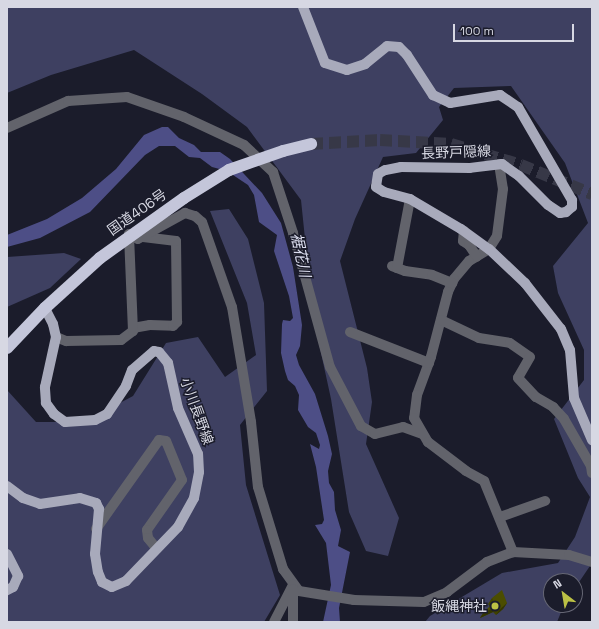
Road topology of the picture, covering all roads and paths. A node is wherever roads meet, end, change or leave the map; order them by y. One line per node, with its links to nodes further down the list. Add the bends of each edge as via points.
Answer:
1 (303, 7): 4 (main road, 長野戸隠線, via 325,63 347,70 365,64 387,46 399,47 408,55 433,95 450,103 500,95 518,107 567,189 572,207 560,213 548,205 519,176)
2 (7, 128): 20 (street, via 68,101 127,97 184,117 244,145 272,172 293,233 330,367 361,426 375,434 403,427)
3 (311, 144): 7 (highway, 国道406号, bridge, via 229,170)
4 (499, 164): 5 (main road, 長野戸隠線, via 470,168 401,167 378,174 376,187 384,192); 9 (street, via 503,189 497,236)
5 (410, 199): 6 (main road, 長野戸隠線); 11 (street, via 395,267 432,275)
6 (464, 232): 9 (main road, 長野戸隠線); 10 (street, via 463,241)
7 (129, 234): 8 (street, via 138,239); 12 (highway, 国道406号); 14 (street)
8 (143, 238): 14 (street, via 176,241 177,322 173,326 150,325); 31 (street, via 185,213 195,216 202,222 232,307 251,422 258,488 283,569)
9 (489, 249): 10 (street); 21 (main road, 長野戸隠線, via 526,283 561,329 570,350 574,398)
10 (477, 256): 11 (street)
11 (452, 283): 13 (street)
12 (45, 308): 16 (highway, 国道406号); 17 (main road, 小川長野線)
13 (441, 320): 19 (street); 22 (street, via 479,338 510,343 530,357 518,378 536,397 553,407 564,419 591,466)
14 (133, 328): 17 (street, via 133,331 121,340 66,341)
15 (350, 332): 19 (street)
16 (11, 337): 18 (highway, 国道406号)
17 (56, 337): 27 (main road, 小川長野線, via 45,388 46,403 54,414 65,422 95,420 107,414 126,386 132,370 145,356 154,351 159,352 168,363 178,408 198,454 200,472 188,511 178,527)
18 (7, 348)
19 (429, 362): 20 (street, via 417,395 414,418)
20 (422, 434): 25 (street, via 440,452 484,481)
21 (592, 440)
22 (592, 473)
23 (7, 486): 26 (main road, 小川長野線, via 23,498 40,504 88,499 96,503 99,509)
24 (545, 501): 25 (street)
25 (500, 517): 28 (street)
26 (96, 530): 27 (main road, 小川長野線, via 95,554 98,572 102,582 112,587 126,581); 27 (street, via 159,440 166,441 182,480 147,530 148,538)
27 (157, 549)
28 (513, 552): 30 (street, via 569,555); 31 (street, via 487,562 447,592 424,602 354,600)
29 (7, 554): 32 (main road, via 18,576 13,587)
30 (592, 562)
31 (296, 588): 33 (street); 34 (street)
32 (7, 590)
33 (274, 622)
34 (293, 622)

